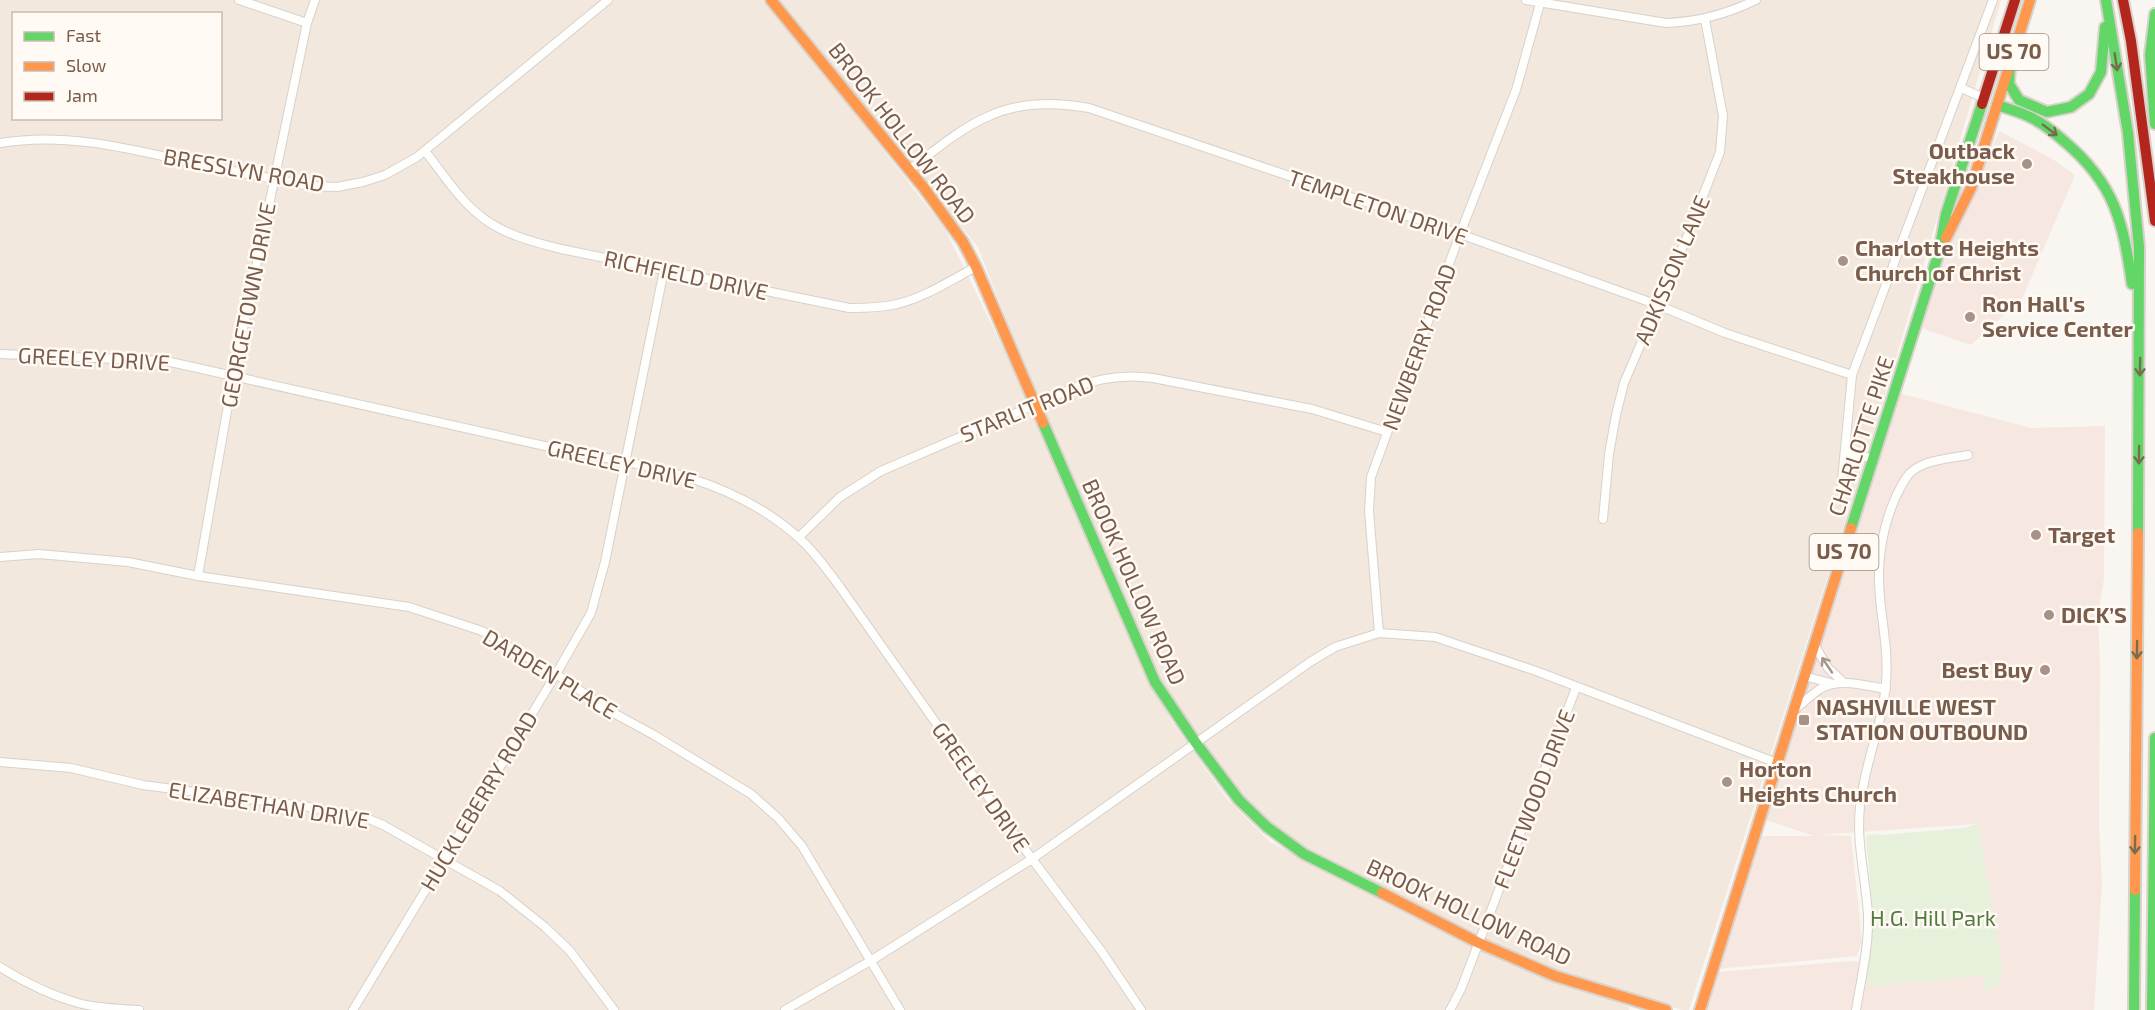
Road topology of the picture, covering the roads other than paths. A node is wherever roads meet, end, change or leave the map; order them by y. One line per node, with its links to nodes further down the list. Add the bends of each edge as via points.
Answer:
1 (239, 0): 15 (street)
2 (315, 0): 15 (street, GEORGETOWN DRIVE)
3 (608, 0): 22 (street, BRESSLYN ROAD)
4 (771, 0): 23 (main road, BROOK HOLLOW ROAD)
5 (1526, 0): 11 (street)
6 (1756, 0): 14 (street)
7 (1993, 0): 17 (street)
8 (2015, 0): 18 (main road, CHARLOTTE PIKE / US 70)
9 (2030, 0): 16 (main road, CHARLOTTE PIKE / US 70)
10 (2123, 0): 25 (main road)
11 (1541, 1): 14 (street, via 1635,20 1666,23); 26 (street, NEWBERRY ROAD, via 1516,90)
12 (2106, 2): 16 (main road, via 2101,72 2089,94 2071,107 2047,112 2019,100 2009,84); 31 (main road, one-way to 31, via 2128,134 2139,247)
13 (2155, 14): 20 (main road, via 2150,55)
14 (1705, 19): 30 (street, ADKISSON LANE, via 1723,116 1720,152)
15 (307, 22): 24 (street, GEORGETOWN DRIVE)
16 (2010, 65): 19 (main road, CHARLOTTE PIKE / US 70)
17 (1961, 88): 18 (street); 33 (street)
18 (1984, 99): 19 (main road); 27 (main road, CHARLOTTE PIKE / US 70, via 1946,214)
19 (1998, 105): 27 (main road, CHARLOTTE PIKE / US 70, via 1971,188); 31 (main road, one-way to 31, via 2037,120 2080,153 2100,175 2123,230)
20 (2155, 124)
21 (0, 143): 24 (street, BRESSLYN ROAD, via 28,138 76,140)
22 (425, 152): 24 (street, BRESSLYN ROAD, via 385,175 337,187); 29 (street, RICHFIELD DRIVE, via 467,204 502,230 561,249)
23 (909, 170): 26 (street, TEMPLETON DRIVE, via 990,115 1023,106 1065,104 1105,113); 28 (main road, BROOK HOLLOW ROAD, via 963,242)
24 (273, 179): 34 (street, GEORGETOWN DRIVE)
25 (2155, 221)
26 (1460, 234): 30 (street, TEMPLETON DRIVE); 36 (street, NEWBERRY ROAD)
27 (1939, 252): 39 (main road, CHARLOTTE PIKE / US 70)
28 (976, 267): 29 (street, RICHFIELD DRIVE, via 914,298 878,308 849,308); 35 (main road, BROOK HOLLOW ROAD)
29 (664, 270): 40 (street, HUCKLEBERRY ROAD)
30 (1658, 304): 33 (street, TEMPLETON DRIVE, via 1717,330); 42 (street, ADKISSON LANE, via 1624,383 1608,457)
31 (2140, 337): 74 (main road, one-way to 74)
32 (0, 354): 34 (street, GREELEY DRIVE, via 166,361)
33 (1852, 375): 37 (street)
34 (233, 377): 40 (street, GREELEY DRIVE); 45 (street, GEORGETOWN DRIVE)
35 (1034, 405): 36 (street, STARLIT ROAD, via 1093,380 1138,376 1312,409); 43 (street, STARLIT ROAD, via 880,471 840,497); 56 (main road, BROOK HOLLOW ROAD, via 1155,682)
36 (1388, 432): 46 (street, NEWBERRY ROAD, via 1369,489)
37 (1845, 452): 39 (street); 41 (street)
38 (1968, 454): 53 (street, via 1923,465 1911,472 1888,518 1879,581)
39 (1873, 459): 47 (main road, CHARLOTTE PIKE / US 70)
40 (626, 461): 43 (street, GREELEY DRIVE, via 723,489); 48 (street, HUCKLEBERRY ROAD, via 591,613)
41 (1841, 491)
42 (1603, 519)
43 (799, 537): 59 (street, GREELEY DRIVE, via 840,587)
44 (0, 556): 45 (street, DARDEN PLACE, via 39,554 106,559)
45 (198, 576): 48 (street, DARDEN PLACE, via 409,607 482,631)
46 (1379, 633): 52 (street, via 1435,637); 56 (street, via 1335,647 1310,662)
47 (1814, 644): 49 (main road, CHARLOTTE PIKE / US 70); 50 (street, one-way to 47, via 1828,668)
48 (556, 674): 60 (street, HUCKLEBERRY ROAD); 62 (street, DARDEN PLACE, via 608,710 758,800 778,818 802,846)
49 (1804, 676): 51 (street); 54 (main road, CHARLOTTE PIKE / US 70)
50 (1844, 683): 51 (street); 53 (street)
51 (1834, 684): 54 (street, via 1822,687)
52 (1576, 688): 58 (street); 61 (street, FLEETWOOD DRIVE)
53 (1886, 689): 73 (street, via 1860,805 1858,830 1868,934)
54 (1792, 711): 58 (main road, CHARLOTTE PIKE / US 70)
55 (2155, 738): 75 (main road)
56 (1196, 743): 59 (street); 61 (main road, BROOK HOLLOW ROAD, via 1239,800 1289,844)
57 (0, 762): 60 (street, ELIZABETHAN DRIVE, via 71,768 143,785 364,817 389,827)
58 (1777, 763): 72 (main road, CHARLOTTE PIKE / US 70)
59 (1032, 859): 62 (street); 69 (street, GREELEY DRIVE)
60 (443, 860): 65 (street, HUCKLEBERRY ROAD); 66 (street, ELIZABETHAN DRIVE, via 500,891 545,927 570,951)
61 (1479, 943): 70 (street, FLEETWOOD DRIVE); 71 (main road, BROOK HOLLOW ROAD, via 1555,976)
62 (872, 960): 67 (street); 68 (street, DARDEN PLACE)
63 (0, 967): 64 (street, via 77,1003)
64 (139, 1010)
65 (353, 1010)
66 (614, 1010)
67 (784, 1010)
68 (900, 1010)
69 (1141, 1010)
70 (1450, 1010)
71 (1666, 1010)
72 (1700, 1010)
73 (1856, 1010)
74 (2134, 1010)
75 (2152, 1010)

